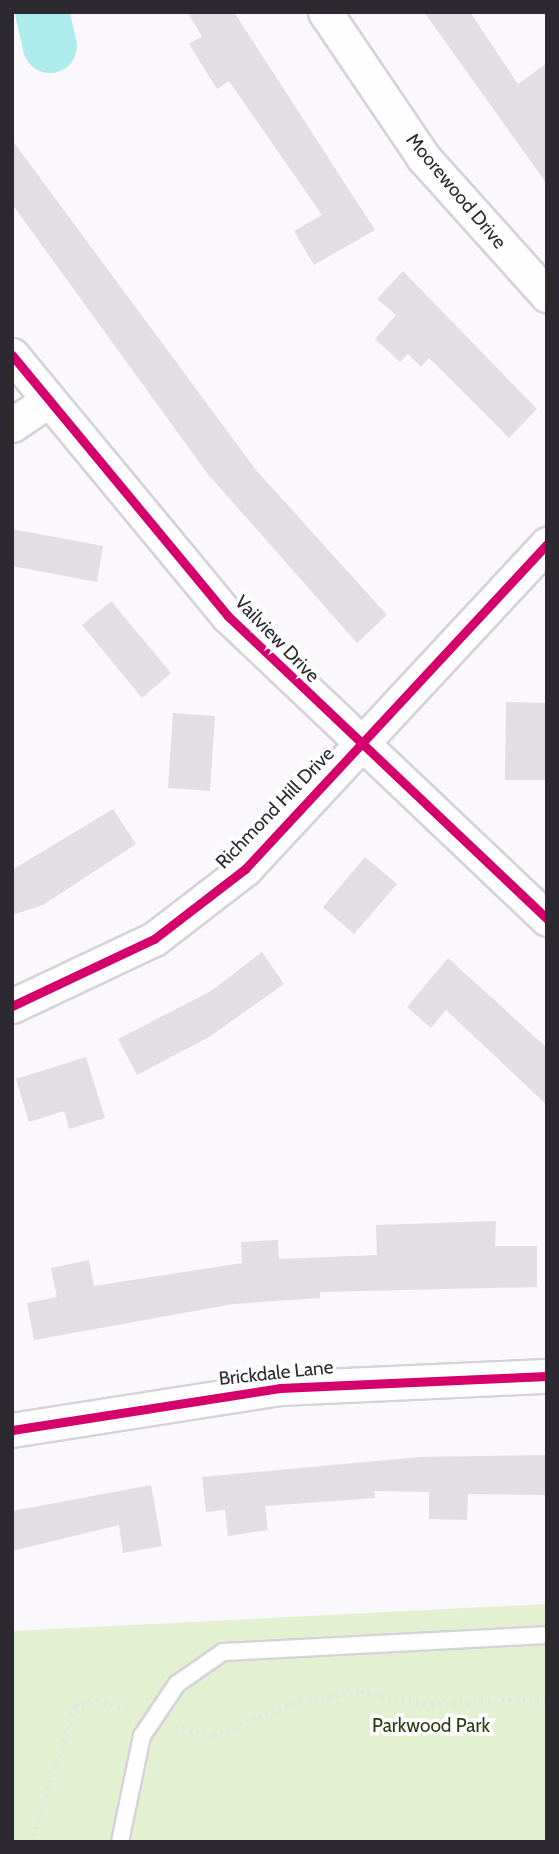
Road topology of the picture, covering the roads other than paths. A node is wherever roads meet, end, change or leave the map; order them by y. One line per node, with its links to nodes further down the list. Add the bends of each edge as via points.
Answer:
1 (325, 12): 2 (street, Moorewood Drive, via 423,157)
2 (547, 295)
3 (12, 355): 4 (street, Vailview Drive)
4 (46, 402): 5 (street); 7 (street, Vailview Drive, via 228,616)
5 (12, 425)
6 (547, 544): 7 (street, Richmond Hill Drive)
7 (359, 747): 8 (street, Vailview Drive); 9 (street, Richmond Hill Drive, via 245,869 154,939)
8 (547, 919)
9 (12, 1006)
10 (547, 1376): 11 (street, Brickdale Lane, via 280,1388)
11 (12, 1430)
12 (547, 1635): 13 (lane, via 223,1652 177,1684 142,1736)
13 (120, 1842)

